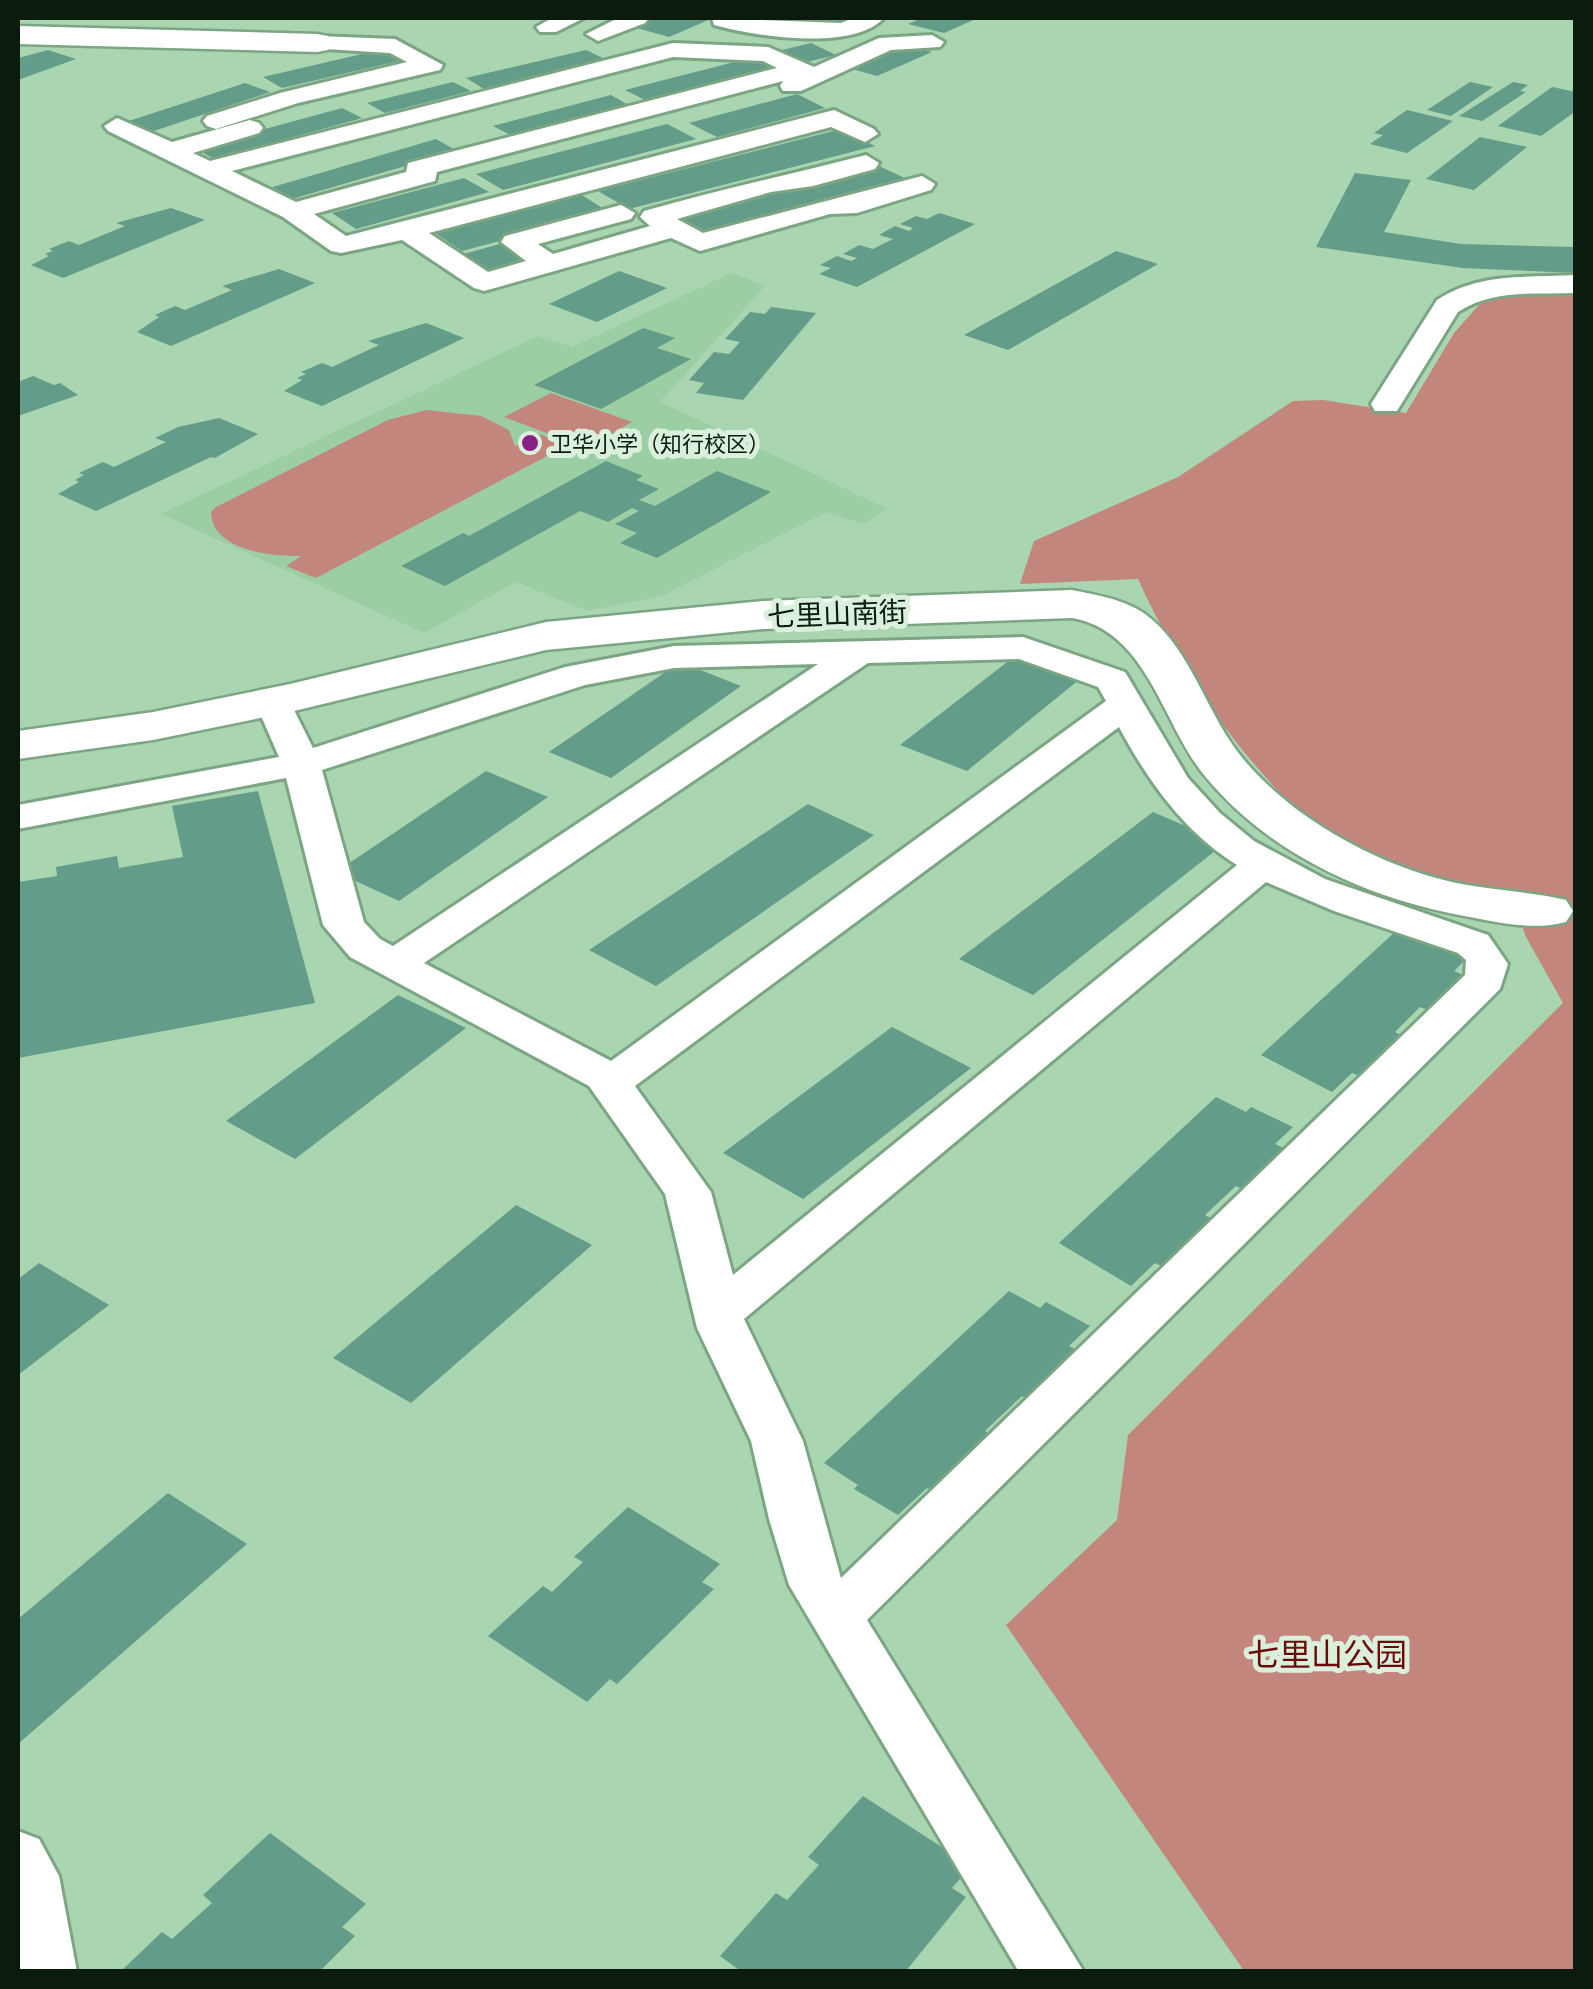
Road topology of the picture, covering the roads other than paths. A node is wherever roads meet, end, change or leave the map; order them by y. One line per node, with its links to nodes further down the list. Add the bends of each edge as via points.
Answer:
1 (572, 18): 6 (street)
2 (637, 18): 12 (street)
3 (872, 18): 4 (street, via 844,30 752,28)
4 (725, 19): 8 (street)
5 (382, 20): 9 (street, via 340,22)
6 (548, 27)
7 (18, 35): 9 (street)
8 (680, 38)
9 (266, 42): 11 (street)
10 (932, 42): 15 (street, via 886,43)
11 (317, 43): 14 (street, via 395,46)
12 (585, 58): 13 (street); 15 (street, via 673,50 768,54); 19 (street); 22 (street); 25 (street)
13 (695, 61)
14 (428, 64): 16 (street); 20 (street)
15 (808, 76): 17 (street); 22 (street); 23 (street); 24 (street)
16 (452, 77): 19 (street); 21 (street)
17 (870, 80)
18 (259, 82): 20 (street)
19 (488, 96): 25 (street)
20 (289, 98): 21 (street); 28 (street)
21 (348, 103): 25 (street); 28 (street)
22 (649, 109): 24 (street); 31 (street)
23 (834, 118): 27 (street); 30 (street)
24 (674, 122): 30 (street)
25 (407, 123): 29 (street); 31 (street); 33 (street)
26 (118, 126): 28 (street)
27 (865, 134)
28 (161, 146): 33 (street)
29 (362, 147)
30 (720, 148): 36 (street)
31 (474, 154): 34 (street, via 417,169)
32 (866, 163): 40 (street, via 768,184)
33 (210, 169): 38 (street)
34 (426, 175): 37 (street, via 464,173); 38 (street)
35 (922, 184): 40 (street, via 700,243)
36 (577, 186): 37 (street); 39 (street)
37 (513, 203): 41 (street)
38 (292, 211): 41 (street, via 341,245)
39 (622, 212): 40 (street, via 636,222); 42 (street, via 516,242)
40 (664, 223): 42 (street)
41 (407, 231): 42 (street, via 484,282)
42 (549, 264)
43 (1576, 284): 44 (street, via 1491,284 1462,294 1447,306)
44 (1386, 404)
45 (860, 652): 47 (street, via 1024,648 1112,680); 49 (street, via 674,657 578,675); 53 (street)
46 (273, 702): 48 (street, 七里山南街); 49 (street); 52 (street, 七里山南街, via 546,636 626,625 1072,604 1116,616 1136,630 1220,762 1278,822 1403,882 1501,909)
47 (1126, 704): 51 (street, via 1172,782 1211,828); 54 (street)
48 (18, 745)
49 (301, 764): 50 (street); 53 (street, via 344,925 365,948)
50 (18, 817)
51 (1260, 866): 55 (street); 56 (street, via 1473,944 1486,954 1485,980)
52 (1548, 910)
53 (394, 964): 54 (street, via 587,1064)
54 (610, 1083): 55 (street, via 688,1192)
55 (719, 1313): 56 (street, via 777,1442 816,1586)
56 (836, 1617): 59 (street)
57 (18, 1858): 58 (street, via 28,1876)
58 (46, 1972)
59 (1053, 1972)

